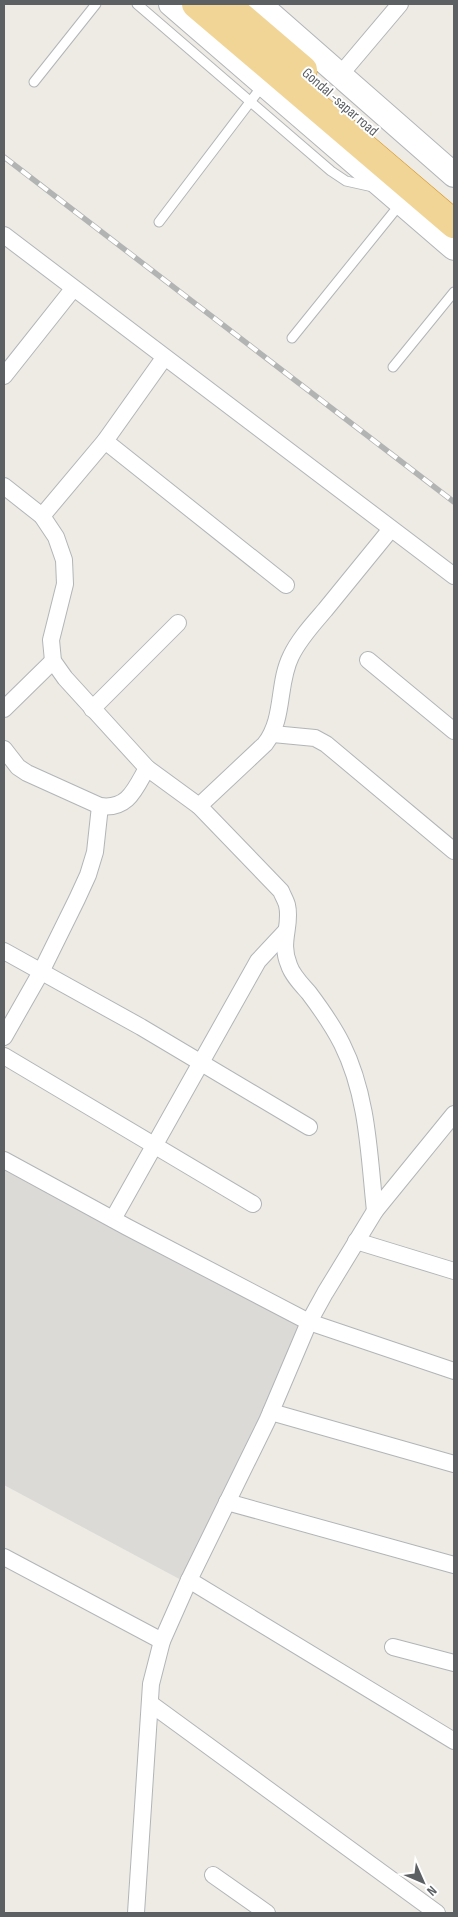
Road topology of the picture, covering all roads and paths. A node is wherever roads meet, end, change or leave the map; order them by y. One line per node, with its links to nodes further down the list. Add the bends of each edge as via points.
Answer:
1 (96, 4): 9 (lane)
2 (137, 4): 10 (lane)
3 (171, 4): 10 (street)
4 (196, 4): 15 (highway)
5 (226, 4): 13 (highway, Gondal -sapar road)
6 (258, 4): 8 (street)
7 (400, 4): 8 (street)
8 (340, 76): 11 (street)
9 (34, 82)
10 (257, 93): 12 (street); 14 (lane)
11 (454, 175)
12 (393, 196): 17 (street); 20 (lane)
13 (454, 200)
14 (159, 222)
15 (454, 224)
16 (4, 235): 18 (street)
17 (454, 248)
18 (73, 289): 21 (street); 23 (street)
19 (454, 292): 22 (lane)
20 (292, 338)
21 (164, 358): 24 (street); 27 (street)
22 (393, 367)
23 (4, 376)
24 (105, 441): 26 (street); 29 (street)
25 (4, 486): 26 (street)
26 (42, 516): 32 (street, via 56,537 64,560 65,584 51,640)
27 (391, 529): 28 (street); 36 (street, via 290,656)
28 (454, 576)
29 (286, 585)
30 (178, 623): 34 (street)
31 (368, 660): 35 (street)
32 (53, 662): 33 (street); 34 (street)
33 (4, 709)
34 (92, 709): 38 (street)
35 (454, 731)
36 (273, 734): 40 (street); 41 (street, via 315,738 326,744)
37 (4, 749): 39 (street, via 11,760 27,773)
38 (147, 768): 39 (street, via 135,790 120,805 112,808); 40 (street)
39 (100, 806): 44 (street, via 95,852 88,875)
40 (199, 806): 42 (street, via 281,891 288,906)
41 (454, 851)
42 (286, 931): 47 (street, via 258,962); 53 (street, via 285,956 290,968 342,1044 360,1092)
43 (4, 951): 44 (street)
44 (41, 972): 45 (street); 47 (street)
45 (4, 1037)
46 (4, 1056): 50 (street)
47 (202, 1063): 49 (street); 50 (street)
48 (453, 1120): 53 (street)
49 (309, 1127)
50 (155, 1145): 52 (street); 54 (street)
51 (4, 1160): 54 (street)
52 (253, 1204)
53 (375, 1211): 55 (street)
54 (113, 1220): 57 (street)
55 (356, 1241): 56 (street); 57 (street)
56 (454, 1271)
57 (309, 1322): 58 (street); 59 (street)
58 (454, 1371)
59 (271, 1412): 60 (street); 61 (street)
60 (454, 1464)
61 (227, 1502): 63 (street); 64 (street)
62 (4, 1557): 65 (street)
63 (454, 1565)
64 (189, 1580): 65 (street); 69 (street)
65 (162, 1641): 68 (street, via 151,1684)
66 (393, 1647): 67 (street)
67 (454, 1663)
68 (150, 1704): 71 (street); 73 (street)
69 (454, 1741)
70 (213, 1875): 72 (street)
71 (136, 1913)
72 (267, 1913)
73 (437, 1913)

